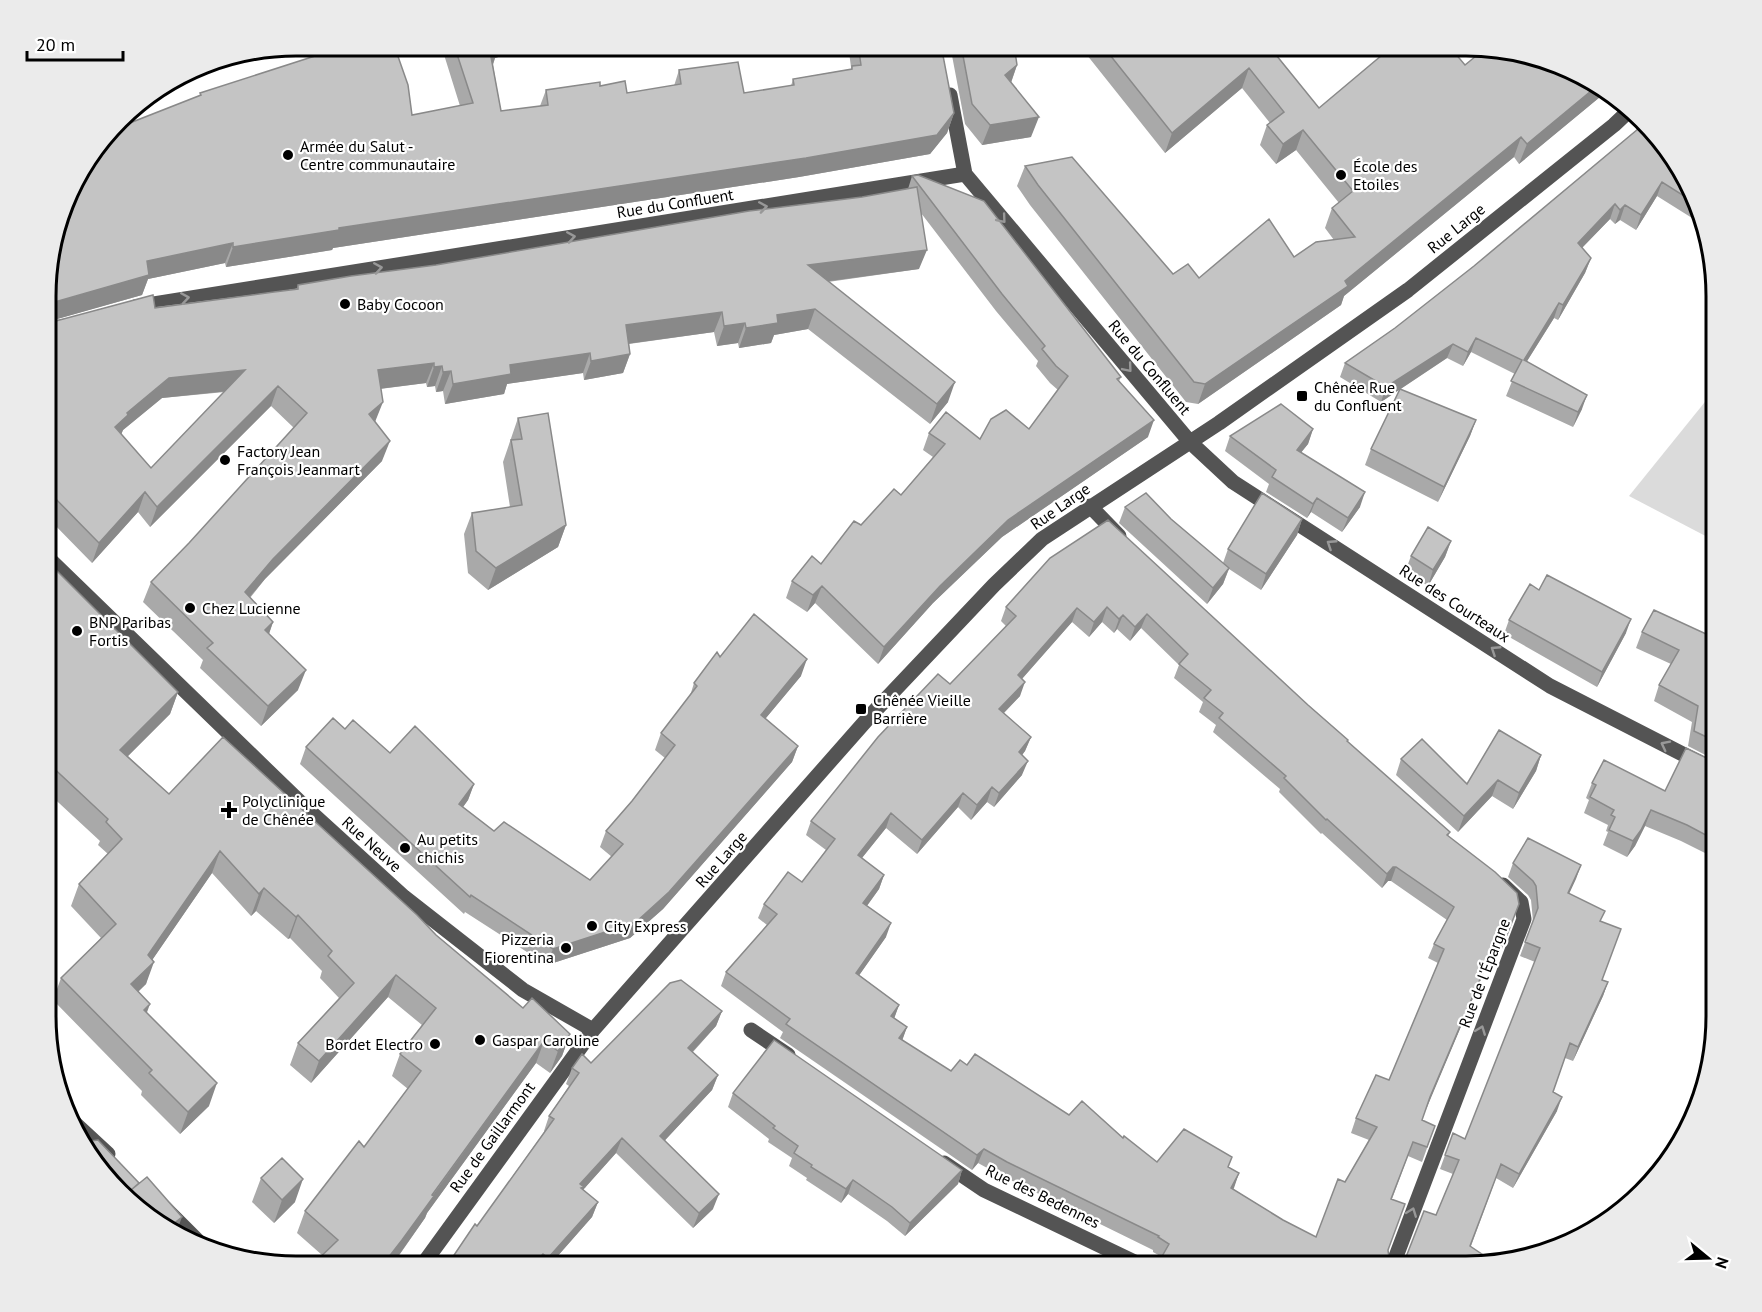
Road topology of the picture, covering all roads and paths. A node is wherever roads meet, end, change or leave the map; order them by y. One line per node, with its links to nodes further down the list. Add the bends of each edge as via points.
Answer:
1 (947, 80): 3 (street)
2 (1625, 115): 5 (street, Rue Large, via 1408,290)
3 (965, 174): 4 (street, Rue du Confluent, one-way to 3); 5 (street, Rue du Confluent, one-way to 5)
4 (125, 310)
5 (1190, 442): 6 (street, Rue Large); 9 (street, Rue des Courteaux, one-way to 5, via 1550,686 1233,482)
6 (1090, 507): 7 (street); 11 (street, Rue Large, via 1042,539 994,585 870,716)
7 (1131, 548)
8 (56, 567): 11 (street, Rue Neuve, via 404,897 523,990)
9 (1706, 766)
10 (1494, 877): 21 (street, Rue de l'Épargne, one-way to 10, via 1524,919 1521,902)
11 (593, 1029): 19 (street, Rue de Gaillarmont)
12 (751, 1030): 13 (street)
13 (798, 1062)
14 (88, 1137): 16 (street)
15 (931, 1154): 20 (street, Rue des Bedennes, via 984,1190)
16 (118, 1164)
17 (150, 1195): 18 (street)
18 (185, 1230)
19 (429, 1256)
20 (1122, 1256)
21 (1396, 1256)

